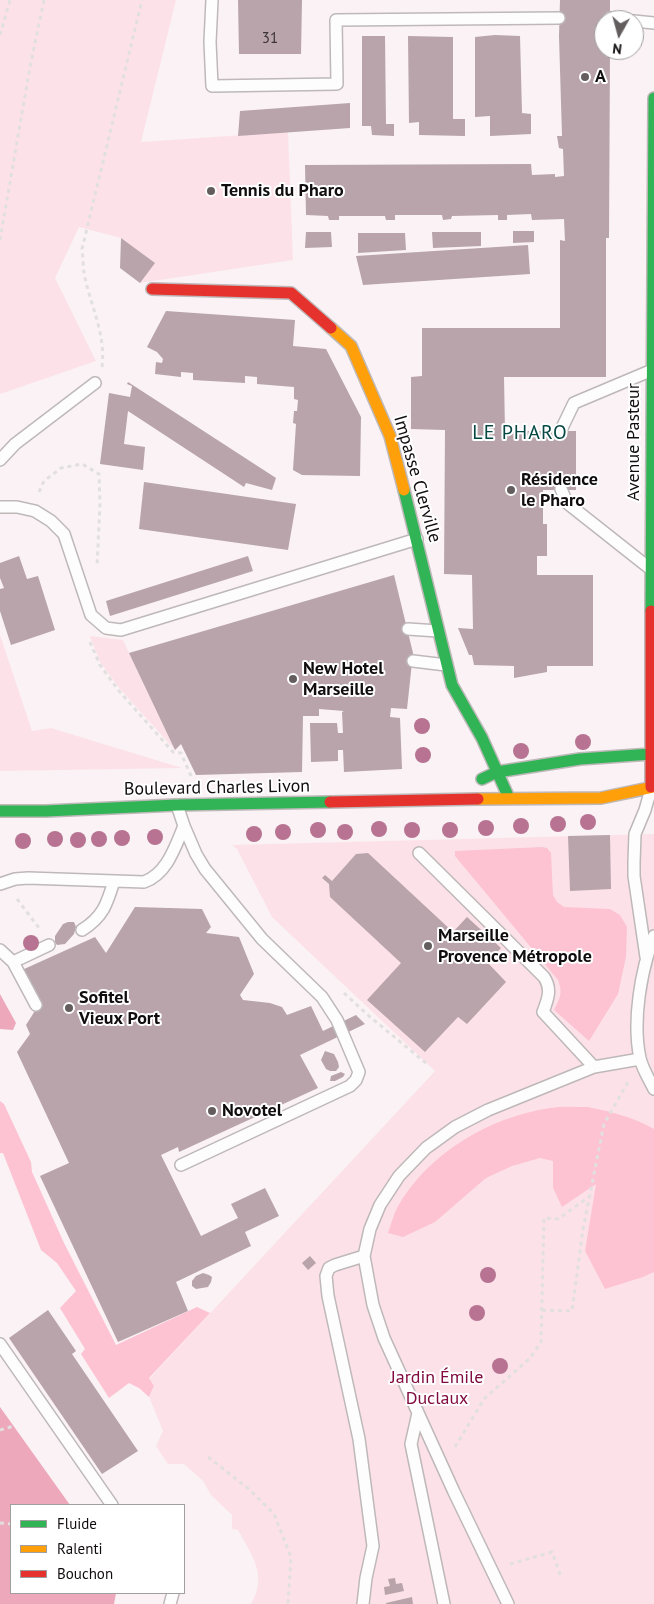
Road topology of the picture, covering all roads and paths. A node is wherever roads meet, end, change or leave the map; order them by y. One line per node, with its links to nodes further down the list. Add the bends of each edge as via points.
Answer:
1 (10, 0): 6 (path)
2 (44, 0): 9 (path)
3 (142, 0): 12 (path, via 82,249 84,273 100,328 103,357 102,370)
4 (212, 0): 5 (lane, via 212,86 337,84 336,20)
5 (559, 18)
6 (0, 36)
7 (654, 98): 8 (street, Avenue Pasteur)
8 (654, 136): 11 (street, Avenue Pasteur)
9 (0, 240)
10 (152, 289): 18 (street, Impasse Clerville, via 291,293 351,346 390,436)
11 (652, 370): 13 (lane, via 574,403); 19 (street, Avenue Pasteur)
12 (95, 383): 14 (lane, via 15,444)
13 (561, 430)
14 (0, 460)
15 (561, 490): 19 (lane, via 567,503)
16 (0, 494): 17 (lane)
17 (1, 507): 18 (lane, via 35,511 64,534 91,615 106,628 121,630)
18 (417, 538): 21 (street, Impasse Clerville)
19 (651, 570): 24 (street, Avenue Pasteur)
20 (408, 629): 21 (lane)
21 (438, 631): 23 (street, Impasse Clerville)
22 (413, 661): 23 (lane)
23 (447, 665): 25 (street, Impasse Clerville, via 452,685)
24 (651, 754): 25 (street, Boulevard Charles Livon, via 600,757); 26 (street, Avenue Pasteur)
25 (497, 772): 27 (street, Impasse Clerville); 28 (street, Boulevard Charles Livon)
26 (653, 790): 27 (street, Boulevard Charles Livon, via 601,798); 40 (lane, via 635,834 634,876)
27 (509, 798): 28 (street, Boulevard Charles Livon)
28 (435, 800): 29 (street, Boulevard Charles Livon)
29 (177, 805): 30 (street, Boulevard Charles Livon); 31 (lane)
30 (0, 810)
31 (184, 826): 33 (lane, via 163,868 152,880); 46 (lane, via 196,854 219,887 262,939 322,997 337,1020 359,1072 350,1086)
32 (419, 853): 44 (lane, via 544,977 549,998 543,1012)
33 (114, 882): 34 (lane, via 15,878); 36 (lane, via 102,912)
34 (2, 883): 35 (path)
35 (40, 928)
36 (82, 930)
37 (654, 936): 40 (lane)
38 (49, 945): 41 (lane)
39 (0, 950): 41 (lane)
40 (650, 958): 43 (lane, via 636,1024)
41 (13, 962): 42 (lane)
42 (36, 1005)
43 (640, 1059): 44 (lane); 45 (lane); 47 (path, via 604,1124)
44 (594, 1068): 48 (lane, via 488,1110 455,1127 426,1148 399,1176 380,1205)
45 (654, 1089)
46 (180, 1165)
47 (590, 1196): 49 (path, via 558,1219 544,1218); 49 (path, via 572,1311)
48 (364, 1256): 51 (lane, via 373,1304 384,1338); 60 (lane, via 329,1268 326,1276 359,1439 373,1546)
49 (542, 1310): 55 (path, via 541,1342 530,1358 484,1399)
50 (0, 1344): 56 (lane)
51 (418, 1413): 55 (lane); 61 (lane, via 411,1444)
52 (14, 1426): 53 (path)
53 (0, 1430)
54 (208, 1457): 59 (path, via 274,1514 291,1557)
55 (442, 1467): 62 (lane)
56 (111, 1504)
57 (513, 1563): 58 (path, via 552,1552)
58 (561, 1577)
59 (288, 1604)
60 (363, 1604)
61 (444, 1604)
62 (508, 1604)

